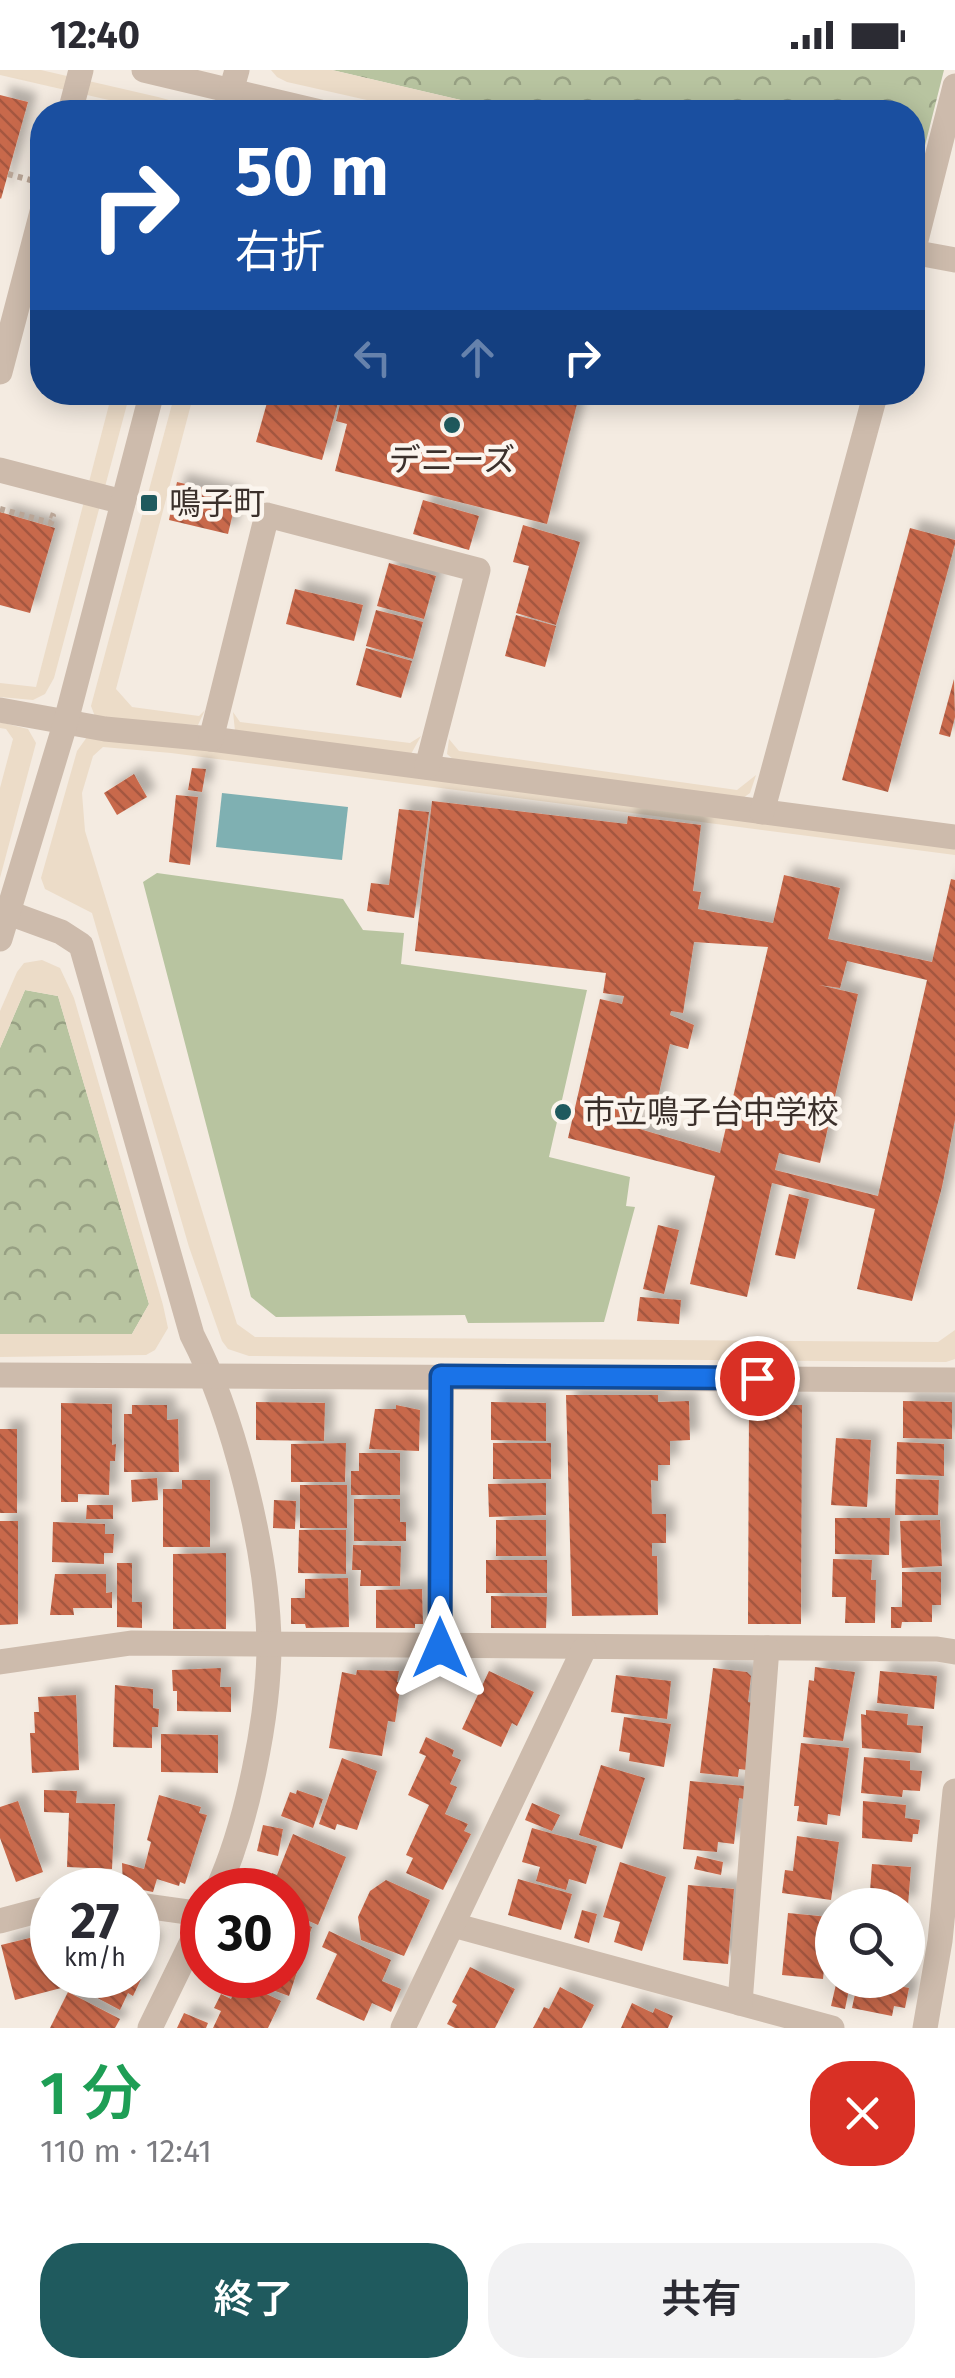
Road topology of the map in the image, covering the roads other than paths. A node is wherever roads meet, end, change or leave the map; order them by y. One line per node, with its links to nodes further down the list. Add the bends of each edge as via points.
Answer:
1 (81, 70): 5 (street)
2 (144, 70): 4 (street)
3 (955, 86): 7 (street)
4 (231, 91): 6 (street)
5 (73, 100)
6 (269, 100)
7 (925, 205)
8 (925, 255): 10 (street)
9 (30, 258): 11 (street)
10 (955, 260)
11 (0, 372)
12 (149, 405): 15 (street)
13 (872, 405): 20 (street)
14 (0, 470): 15 (street)
15 (123, 502): 17 (street)
16 (0, 710): 17 (street)
17 (66, 720): 18 (street); 22 (street)
18 (212, 739): 19 (street); 19 (street, via 267,515 478,570)
19 (426, 767): 20 (street)
20 (762, 812): 21 (street)
21 (955, 837)
22 (9, 913): 23 (street); 25 (street, via 80,945 192,1335)
23 (0, 939)
24 (0, 1375): 25 (street)
25 (213, 1375): 26 (street); 28 (street, via 248,1500)
26 (441, 1376): 27 (street); 29 (street)
27 (955, 1380)
28 (269, 1646): 29 (street); 33 (street, via 131,1643); 36 (street, via 250,1790)
29 (440, 1648): 30 (street)
30 (584, 1648): 31 (street); 39 (street)
31 (768, 1648): 32 (street); 41 (street)
32 (955, 1652)
33 (0, 1662)
34 (955, 1791): 35 (street)
35 (951, 1865): 45 (street)
36 (226, 1868)
37 (30, 1913): 38 (street)
38 (0, 1922)
39 (454, 1925): 41 (street); 43 (street)
40 (180, 1964): 42 (street)
41 (740, 2003): 44 (street)
42 (150, 2028)
43 (403, 2028)
44 (832, 2028)
45 (925, 2028)

